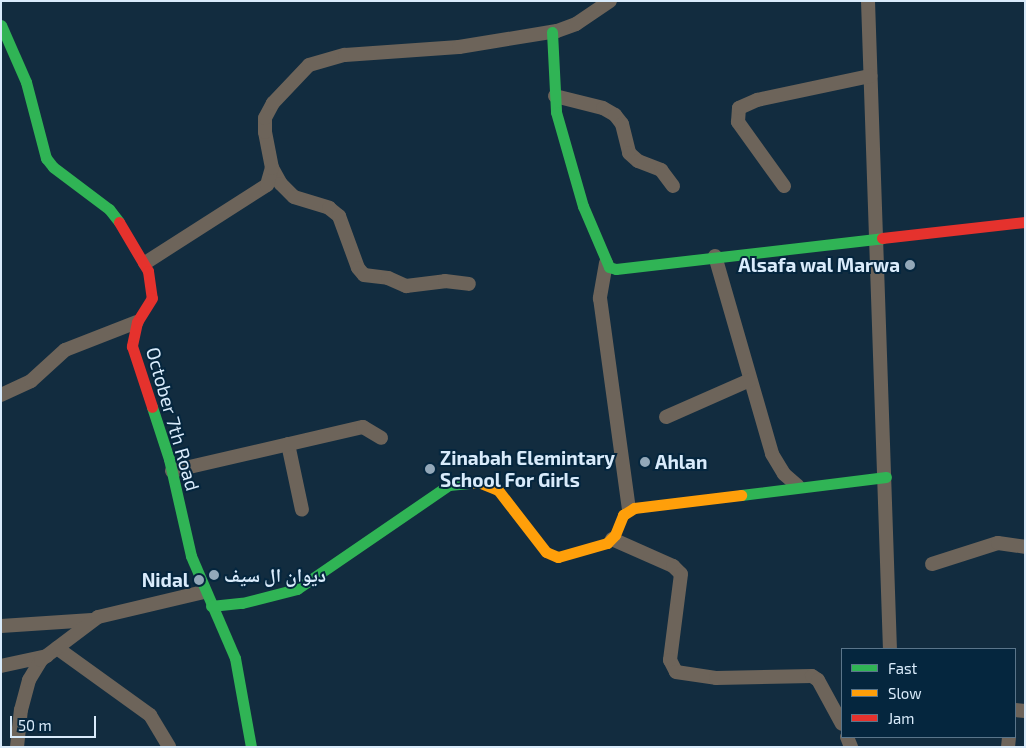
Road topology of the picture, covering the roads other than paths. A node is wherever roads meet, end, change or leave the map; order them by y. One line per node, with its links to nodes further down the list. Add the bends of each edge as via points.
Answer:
1 (610, 1): 4 (street, via 576,24)
2 (868, 1): 5 (street)
3 (1, 25): 13 (street, October 7th Road, via 26,82 46,158 53,167 109,209 132,238)
4 (552, 32): 6 (street); 7 (street, via 459,47 345,55 309,65 273,103 265,118)
5 (870, 76): 9 (street, via 757,100 739,108 738,122); 11 (street)
6 (555, 96): 8 (street, via 603,108 616,115 622,124 629,153 638,161 661,170); 14 (street, via 570,166)
7 (272, 168): 13 (street, via 267,185); 15 (street, via 281,184 294,196 329,208 339,216 358,268 364,275 388,278 403,286 445,281)
8 (673, 186)
9 (784, 186)
10 (1025, 222): 11 (street)
11 (876, 239): 12 (street); 23 (street)
12 (715, 256): 14 (street, via 616,269); 17 (street)
13 (145, 263): 16 (street, October 7th Road, via 152,298)
14 (606, 263): 26 (street, via 600,298)
15 (469, 284)
16 (137, 322): 18 (street, via 64,350 31,381); 22 (street, October 7th Road, via 132,346)
17 (750, 380): 19 (street); 24 (street, via 773,457 784,474)
18 (1, 396)
19 (666, 417)
20 (381, 438): 21 (street, via 363,427)
21 (288, 444): 22 (street); 25 (street)
22 (172, 470): 30 (street, October 7th Road)
23 (886, 477): 24 (street); 34 (street)
24 (798, 486): 26 (street)
25 (302, 510)
26 (629, 510): 27 (street)
27 (612, 539): 31 (street, via 552,556 498,490 478,482 449,485 297,589 242,603); 37 (street, via 673,566 681,574 670,660 676,672 716,678 812,676 818,680)
28 (1025, 547): 29 (street, via 998,543)
29 (932, 564)
30 (204, 592): 31 (street, October 7th Road); 32 (street)
31 (211, 606): 40 (street, October 7th Road, via 235,658)
32 (92, 620): 33 (street); 35 (street)
33 (1, 626)
34 (890, 648)
35 (52, 652): 36 (street); 38 (street, via 36,666 29,680 21,710); 39 (street, via 150,714)
36 (1, 666)
37 (841, 722)
38 (17, 747)
39 (169, 747)
40 (251, 747)

